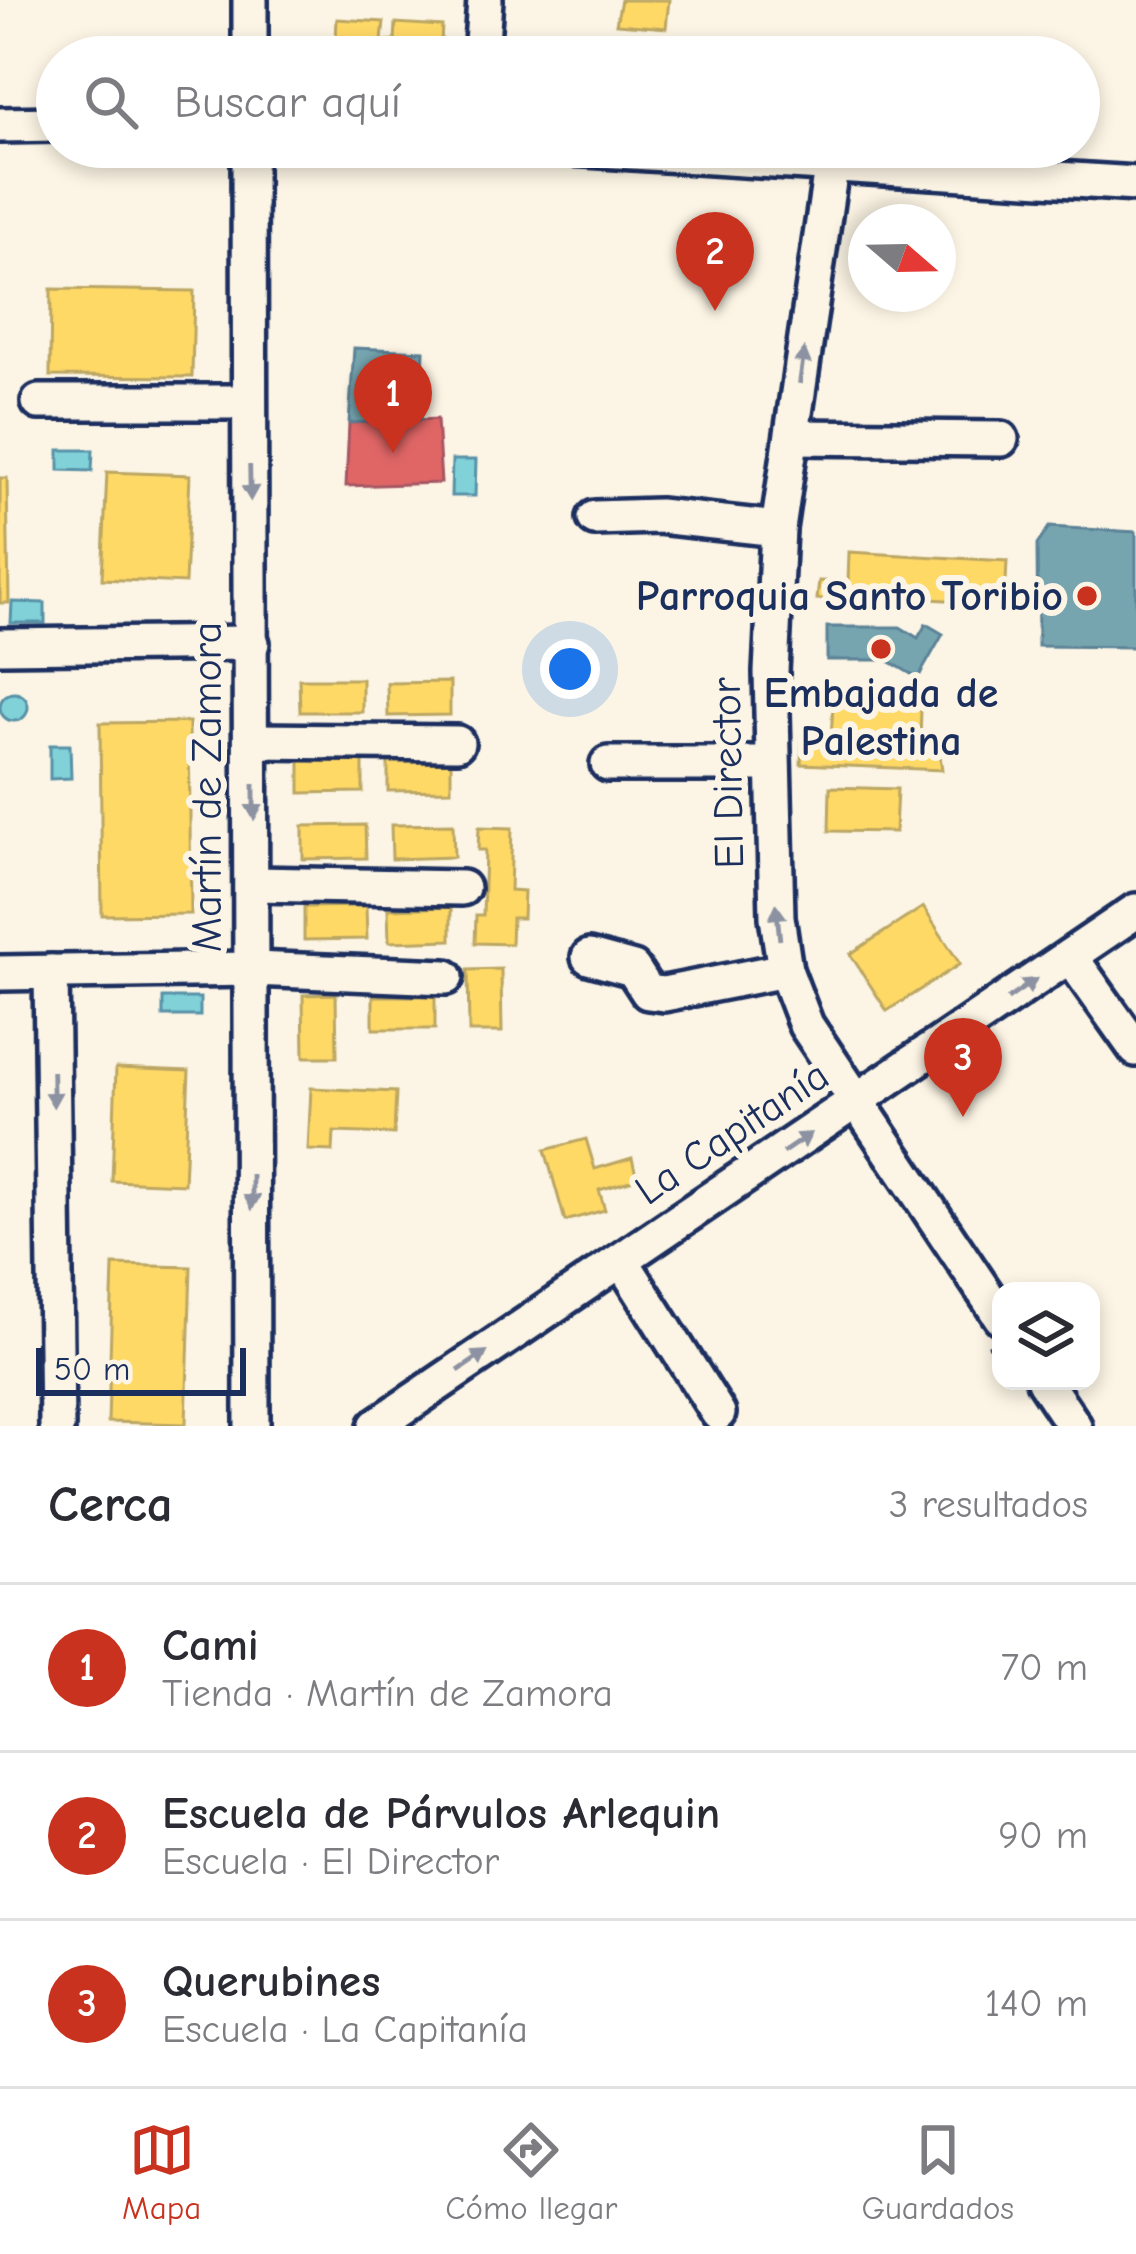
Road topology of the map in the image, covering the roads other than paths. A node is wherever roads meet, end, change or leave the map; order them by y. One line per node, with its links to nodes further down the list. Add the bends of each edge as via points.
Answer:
1 (250, 0): 3 (street)
2 (485, 0): 4 (street)
3 (250, 36)
4 (482, 36)
5 (36, 124): 6 (street)
6 (0, 125)
7 (249, 168): 11 (street, Martín de Zamora)
8 (831, 168): 9 (street); 12 (street, El Director, one-way to 8)
9 (1136, 184)
10 (39, 402): 11 (street)
11 (249, 402): 16 (street, Martín de Zamora, one-way to 16)
12 (792, 437): 13 (street); 15 (street, El Director)
13 (1001, 439)
14 (596, 518): 15 (street, via 659,515)
15 (778, 529): 21 (street, El Director)
16 (252, 643): 17 (street); 18 (street, Martín de Zamora)
17 (0, 646)
18 (254, 741): 19 (street); 22 (street, Martín de Zamora, one-way to 22)
19 (457, 742)
20 (608, 764): 21 (street)
21 (770, 764): 28 (street, El Director, one-way to 21)
22 (254, 884): 23 (street); 27 (street, Martín de Zamora)
23 (462, 888)
24 (1136, 911): 26 (street, La Capitanía)
25 (589, 956): 28 (street, via 633,969 648,992 664,994)
26 (1070, 956): 32 (street); 33 (street, La Capitanía, one-way to 26)
27 (253, 969): 29 (street); 31 (street); 39 (street, Martín de Zamora, one-way to 39)
28 (785, 970): 33 (street, El Director, via 806,1025)
29 (51, 972): 30 (street); 38 (street, one-way to 38)
30 (0, 973)
31 (446, 976)
32 (1136, 1049)
33 (856, 1103): 34 (street, La Capitanía, one-way to 33); 35 (street, El Director)
34 (622, 1261): 37 (street); 40 (street, La Capitanía, one-way to 34)
35 (992, 1304)
36 (1050, 1390): 41 (street)
37 (718, 1413)
38 (57, 1426)
39 (252, 1426)
40 (376, 1426)
41 (1074, 1426)

